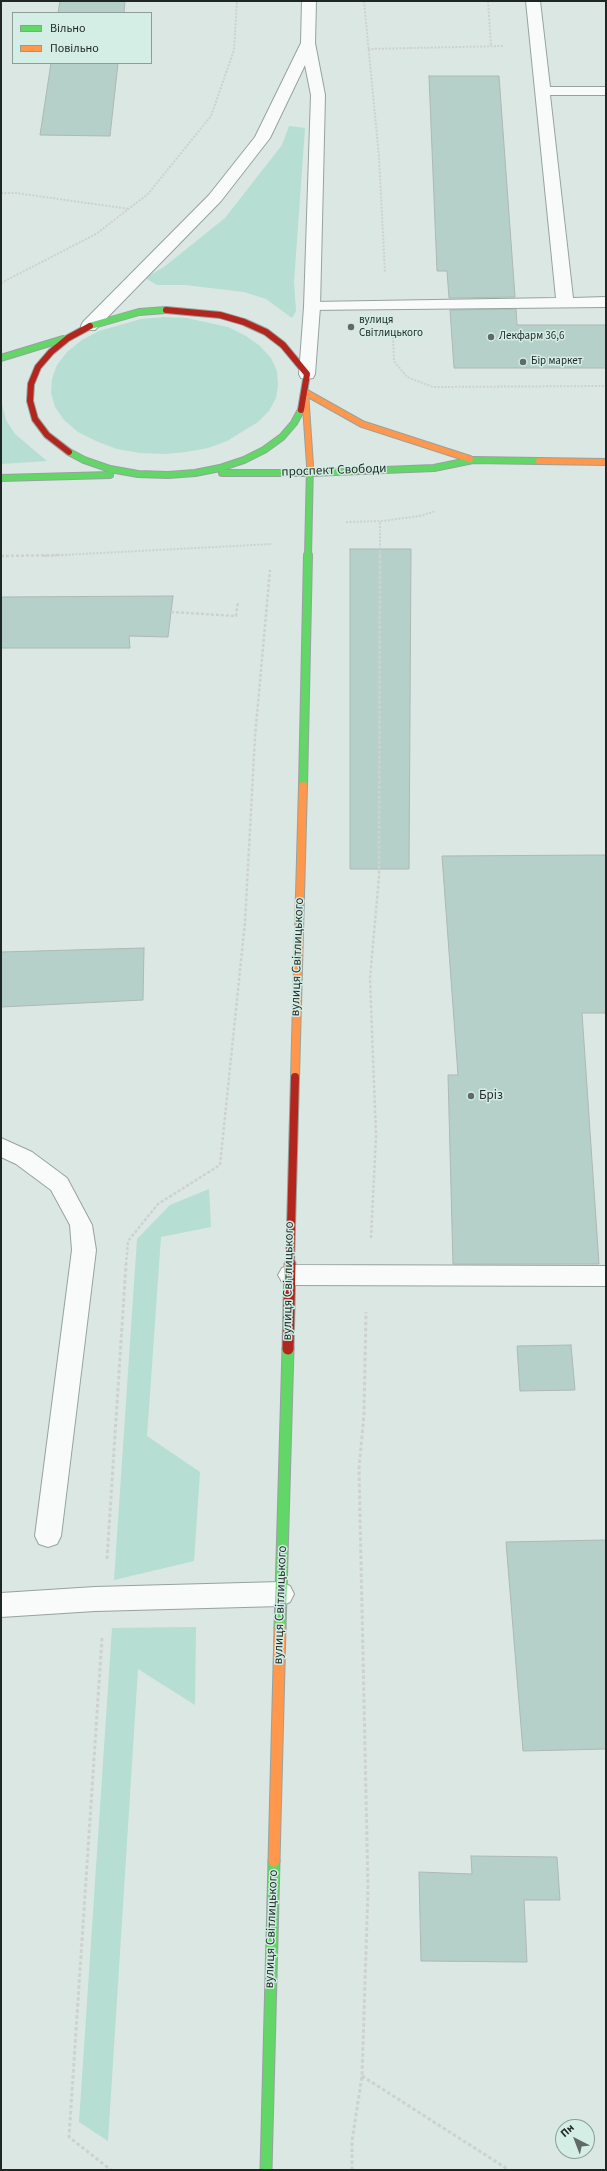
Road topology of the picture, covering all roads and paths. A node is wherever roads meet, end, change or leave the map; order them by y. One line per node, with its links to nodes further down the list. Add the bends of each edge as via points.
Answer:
1 (237, 1): 13 (path, via 234,50 211,116 148,194)
2 (310, 1): 6 (street)
3 (364, 1): 9 (path)
4 (488, 1): 7 (path)
5 (533, 1): 8 (street)
6 (308, 43): 18 (street, via 318,95); 19 (street, via 258,144 216,198)
7 (491, 46): 8 (path); 9 (path)
8 (538, 46): 10 (street)
9 (368, 49): 17 (path, via 379,157)
10 (542, 91): 11 (street); 16 (street)
11 (606, 91)
12 (1, 193): 13 (path)
13 (130, 209): 14 (path, via 96,234)
14 (1, 283)
15 (606, 302): 16 (street)
16 (565, 303): 17 (street)
17 (387, 306): 18 (street); 23 (path, via 393,317 394,361 407,377 433,387)
18 (312, 307): 22 (street)
19 (89, 326): 20 (street); 22 (street, via 139,312 166,310 220,315 266,332 283,344)
20 (68, 338): 21 (street); 29 (street, via 38,367 31,384 30,402 35,419 47,435 63,449 110,469)
21 (1, 358)
22 (307, 374): 24 (street)
23 (606, 386)
24 (305, 392): 25 (street, проспект Свободи, via 362,424); 27 (street, via 302,408 282,437 244,460); 28 (street, вулиця Світлицького)
25 (473, 460): 26 (street, проспект Свободи); 28 (street, проспект Свободи, via 434,468)
26 (606, 462)
27 (194, 473): 28 (street, проспект Свободи); 29 (street, via 168,476)
28 (311, 473): 33 (street, вулиця Світлицького)
29 (138, 474): 30 (street)
30 (1, 478)
31 (436, 511): 32 (path, via 420,516)
32 (380, 521): 33 (path); 42 (path, via 380,877 370,978 376,1136)
33 (309, 523): 34 (path); 41 (street, вулиця Світлицького)
34 (272, 544): 35 (path); 36 (path)
35 (272, 552)
36 (1, 556)
37 (270, 567): 45 (path, via 256,736 245,922 223,1149 220,1165 158,1204 128,1241)
38 (238, 602): 39 (path, via 236,616)
39 (171, 612)
40 (1, 1147): 44 (street, via 24,1158 59,1184 81,1225 84,1250)
41 (290, 1275): 42 (street); 46 (street, вулиця Світлицького)
42 (370, 1275): 43 (street); 49 (path, via 366,1295 364,1414 359,1468 368,1889)
43 (606, 1276)
44 (48, 1536)
45 (106, 1566)
46 (281, 1594): 47 (street); 51 (street, вулиця Світлицького)
47 (1, 1604)
48 (102, 1629): 50 (path, via 69,2136)
49 (362, 2076): 52 (path, via 352,2141); 53 (path)
50 (111, 2170)
51 (266, 2170)
52 (352, 2170)
53 (509, 2170)

